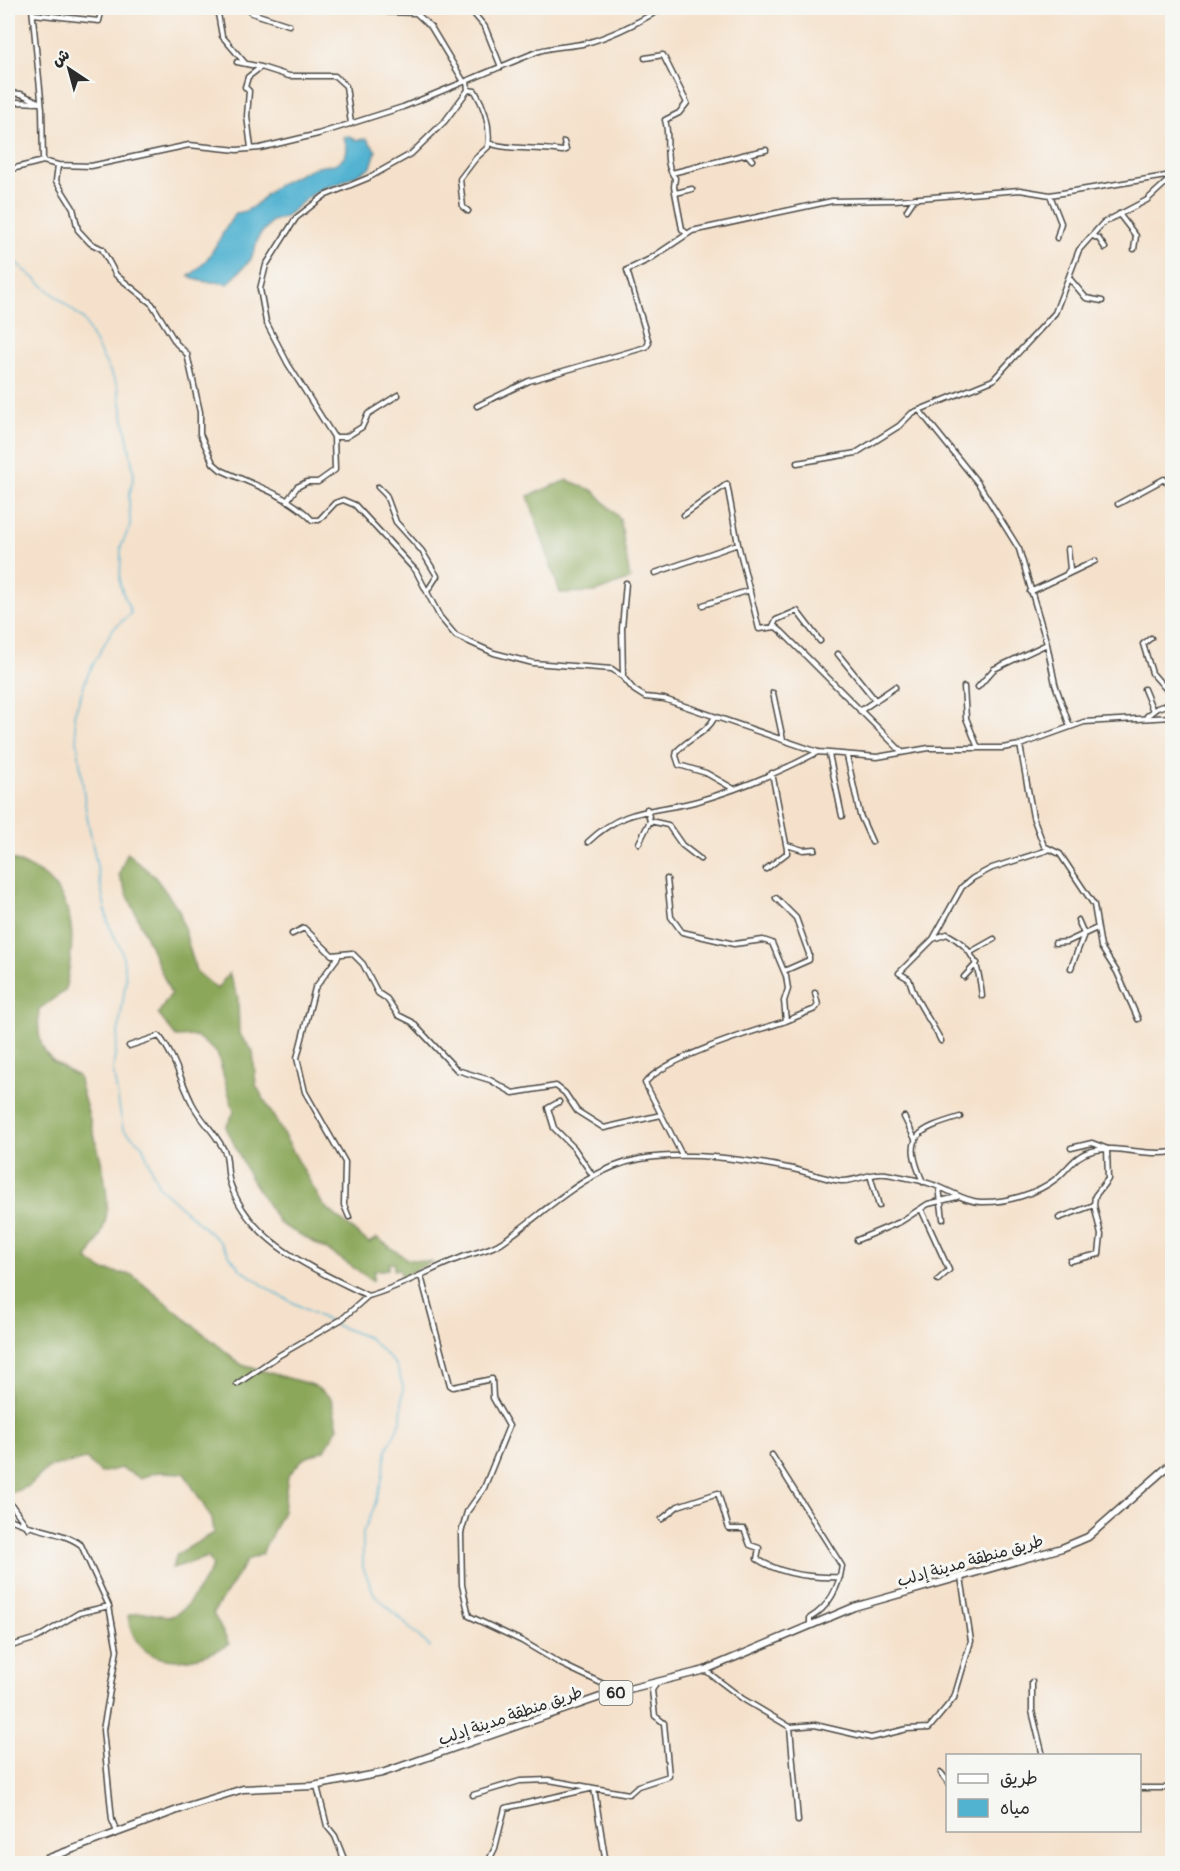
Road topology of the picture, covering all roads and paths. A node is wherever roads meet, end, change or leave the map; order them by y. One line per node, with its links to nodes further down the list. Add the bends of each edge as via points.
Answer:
1 (32, 8): 8 (street)
2 (102, 8): 8 (street, via 99,21)
3 (217, 8): 12 (street, via 222,36)
4 (248, 8): 9 (street, via 252,13)
5 (469, 8): 14 (street, via 485,27)
6 (663, 8): 14 (street, via 614,34 584,44 557,45)
7 (388, 12): 15 (street, via 417,13 431,27)
8 (33, 14): 19 (street)
9 (289, 25)
10 (645, 58): 30 (street, via 663,55 687,103 679,113 665,120)
11 (237, 62): 12 (street)
12 (245, 63): 13 (street)
13 (261, 67): 20 (street, via 290,76 335,76 346,86); 23 (street, via 248,77 245,87 249,91)
14 (501, 67): 15 (street)
15 (465, 81): 16 (street); 20 (street)
16 (468, 90): 22 (street, via 475,91 484,105); 49 (street, via 445,121 411,154 324,196 296,218 266,266 260,289 266,322)
17 (8, 93): 19 (street)
18 (16, 102): 19 (street)
19 (41, 103): 26 (street)
20 (351, 124): 23 (street)
21 (564, 142): 22 (street, via 566,150 562,151)
22 (489, 143): 37 (street, via 460,179 463,207)
23 (251, 148): 28 (street, via 189,145 91,166)
24 (766, 150): 25 (street)
25 (747, 154): 27 (street); 30 (street)
26 (43, 160): 28 (street); 29 (street)
27 (752, 160)
28 (58, 165): 53 (street, via 56,181 73,208 78,230 102,249 116,275 152,304 187,354 200,412 200,434 213,463)
29 (8, 170)
30 (672, 173): 33 (street)
31 (1172, 179): 34 (street); 38 (street, via 1147,200)
32 (692, 189): 33 (street)
33 (676, 193): 39 (street, via 682,230)
34 (1050, 195): 35 (street, via 1020,190); 41 (street, via 1060,223)
35 (916, 197): 36 (street); 39 (street, via 832,201 729,221)
36 (907, 210)
37 (468, 211)
38 (1119, 214): 40 (street, via 1103,223); 43 (street, via 1136,236)
39 (687, 234): 47 (street, via 627,270 649,343 646,347 529,381)
40 (1093, 236): 42 (street); 44 (street, via 1079,250)
41 (1057, 238)
42 (1105, 248)
43 (1134, 249)
44 (1070, 279): 45 (street, via 1086,298); 48 (street, via 1049,322 993,380)
45 (1102, 301)
46 (398, 395): 49 (street, via 368,414 362,427 346,437)
47 (477, 406)
48 (920, 411): 50 (street, via 856,453); 64 (street, via 978,483 1019,549)
49 (334, 437): 53 (street, via 335,470 318,482 297,487)
50 (797, 463)
51 (378, 487): 63 (street, via 386,495 396,522 422,551 437,576)
52 (1173, 488): 54 (street, via 1164,479)
53 (287, 501): 63 (street, via 312,520 319,520 334,503 343,500 355,505 416,571)
54 (1118, 504)
55 (684, 515): 56 (street, via 727,484)
56 (738, 544): 59 (street); 62 (street)
57 (1068, 549): 60 (street)
58 (1095, 561): 60 (street)
59 (655, 573)
60 (1067, 574): 64 (street)
61 (626, 583): 71 (street)
62 (750, 590): 65 (street); 66 (street, via 759,629)
63 (428, 591): 71 (street, via 440,617 456,636 494,653 533,663 612,669)
64 (1030, 592): 69 (street)
65 (703, 605)
66 (773, 627): 68 (street, via 776,620 796,611); 80 (street)
67 (1151, 638): 77 (street, via 1143,642 1145,652 1155,677)
68 (820, 641)
69 (1047, 644): 74 (street, via 994,669); 85 (street)
70 (838, 654): 78 (street)
71 (623, 676): 82 (street, via 645,697 664,699)
72 (895, 687): 78 (street)
73 (964, 687): 88 (street, via 966,718)
74 (978, 687)
75 (1143, 688): 81 (street)
76 (773, 693): 86 (street)
77 (1173, 696)
78 (876, 701): 80 (street)
79 (1173, 703): 81 (street)
80 (860, 711): 90 (street)
81 (1153, 711): 83 (street)
82 (715, 717): 86 (street); 94 (street, via 706,731 677,751 677,761)
83 (1147, 717): 84 (street); 85 (street, via 1107,719)
84 (1173, 717)
85 (1070, 727): 87 (street)
86 (783, 741): 89 (street)
87 (1020, 745): 88 (street); 103 (street, via 1033,818)
88 (978, 748): 90 (street)
89 (818, 752): 91 (street); 93 (street)
90 (902, 752): 92 (street, via 878,757)
91 (830, 754): 92 (street); 96 (street)
92 (847, 756): 99 (street, via 860,816)
93 (772, 773): 94 (street); 101 (street)
94 (734, 789): 95 (street)
95 (648, 809): 97 (street); 98 (street, via 604,827)
96 (842, 816)
97 (650, 821): 100 (street); 104 (street, via 668,825 682,845)
98 (588, 842)
99 (872, 842)
100 (639, 843)
101 (787, 845): 102 (street); 105 (street, via 787,853)
102 (815, 849)
103 (1048, 850): 109 (street, via 1060,854 1094,905); 112 (street, via 973,878 962,887)
104 (700, 859)
105 (766, 869)
106 (667, 879): 119 (street, via 671,917 682,932 734,944 763,940 772,943)
107 (776, 898): 119 (street, via 796,918 809,954 809,960)
108 (1078, 920): 111 (street)
109 (1097, 928): 111 (street); 123 (street, via 1101,947)
110 (292, 934): 116 (street, via 304,928)
111 (1084, 934): 114 (street); 118 (street)
112 (933, 939): 115 (street, via 946,934); 125 (street, via 899,975 909,979 913,995)
113 (994, 939): 115 (street)
114 (1054, 943)
115 (971, 952): 117 (street)
116 (338, 957): 128 (street, via 352,953 398,1015 412,1022 463,1073 490,1080 513,1093 556,1086 577,1112 604,1128); 145 (street, via 315,988 297,1058 305,1092 345,1162 344,1205)
117 (977, 962): 120 (street); 122 (street)
118 (1071, 968)
119 (784, 971): 124 (street, via 788,989 784,1001)
120 (964, 977)
121 (815, 993): 124 (street, via 815,1009)
122 (982, 996)
123 (1138, 1019)
124 (786, 1021): 128 (street, via 726,1040 648,1078 646,1088)
125 (941, 1041)
126 (129, 1046): 152 (street, via 159,1036 167,1047 194,1107 225,1155 235,1194 262,1233 294,1258)
127 (559, 1102): 137 (street, via 548,1108 554,1128)
128 (661, 1115): 135 (street)
129 (904, 1117): 131 (street)
130 (960, 1117): 131 (street, via 934,1126)
131 (915, 1139): 138 (street, via 912,1153)
132 (1071, 1148): 133 (street, via 1092,1143)
133 (1108, 1149): 134 (street, via 1155,1155); 140 (street, via 1078,1156 1050,1183 1016,1198 980,1202); 142 (street, via 1108,1179 1095,1196)
134 (1173, 1152)
135 (682, 1155): 136 (street, via 774,1165 841,1181); 137 (street, via 624,1163)
136 (870, 1175): 138 (street); 143 (street)
137 (593, 1176): 150 (street, via 501,1243)
138 (923, 1182): 139 (street)
139 (939, 1187): 140 (street); 141 (street)
140 (958, 1197): 141 (street)
141 (939, 1200): 144 (street); 147 (street)
142 (1094, 1205): 146 (street); 149 (street, via 1101,1234 1099,1254)
143 (879, 1206)
144 (921, 1209): 148 (street); 151 (street, via 949,1270)
145 (350, 1217)
146 (1059, 1218)
147 (943, 1219)
148 (857, 1240)
149 (1070, 1260)
150 (421, 1276): 152 (street); 168 (street, via 450,1385 492,1379 493,1398 509,1426 484,1488 467,1512 461,1533 462,1585 469,1616)
151 (938, 1280)
152 (368, 1296): 153 (street, via 342,1319)
153 (237, 1384)
154 (772, 1455): 160 (street, via 842,1566)
155 (1173, 1463): 161 (main road, طريق منطقة مدينة إدلب / 60, via 1088,1537)
156 (8, 1500): 159 (street)
157 (8, 1518): 159 (street)
158 (662, 1520): 160 (street, via 678,1506 718,1493 729,1529 744,1529 750,1545 759,1548 758,1559 773,1569 818,1578)
159 (28, 1528): 162 (street, via 73,1539 81,1545)
160 (840, 1577): 163 (street, via 835,1592 820,1612 810,1618)
161 (960, 1577): 163 (main road, طريق منطقة مدينة إدلب / 60, via 854,1607); 169 (street, via 971,1641 954,1698 929,1728 871,1738 815,1725)
162 (109, 1606): 164 (street, via 79,1613 37,1638); 179 (street, via 117,1650 103,1730)
163 (810, 1626): 165 (main road, طريق منطقة مدينة إدلب / 60)
164 (8, 1647)
165 (705, 1670): 166 (main road, طريق منطقة مدينة إدلب / 60); 169 (street)
166 (657, 1682): 168 (main road, طريق منطقة مدينة إدلب / 60); 174 (street, via 652,1690 655,1716 664,1723 669,1776 638,1786 629,1794)
167 (1032, 1682): 170 (street, via 1032,1712)
168 (620, 1692): 173 (main road, طريق منطقة مدينة إدلب / 60, via 382,1773)
169 (790, 1727): 178 (street)
170 (1043, 1754)
171 (941, 1773): 172 (street)
172 (946, 1779)
173 (317, 1785): 179 (main road, طريق منطقة مدينة إدلب / 60, via 243,1789); 181 (street, via 327,1826)
174 (594, 1788): 177 (street, via 549,1780 520,1781); 182 (street, via 505,1808); 183 (street)
175 (1141, 1788): 176 (street)
176 (1173, 1788)
177 (473, 1795)
178 (798, 1821)
179 (117, 1832): 180 (main road, طريق منطقة مدينة إدلب / 60)
180 (33, 1863)
181 (346, 1863)
182 (487, 1863)
183 (606, 1863)

